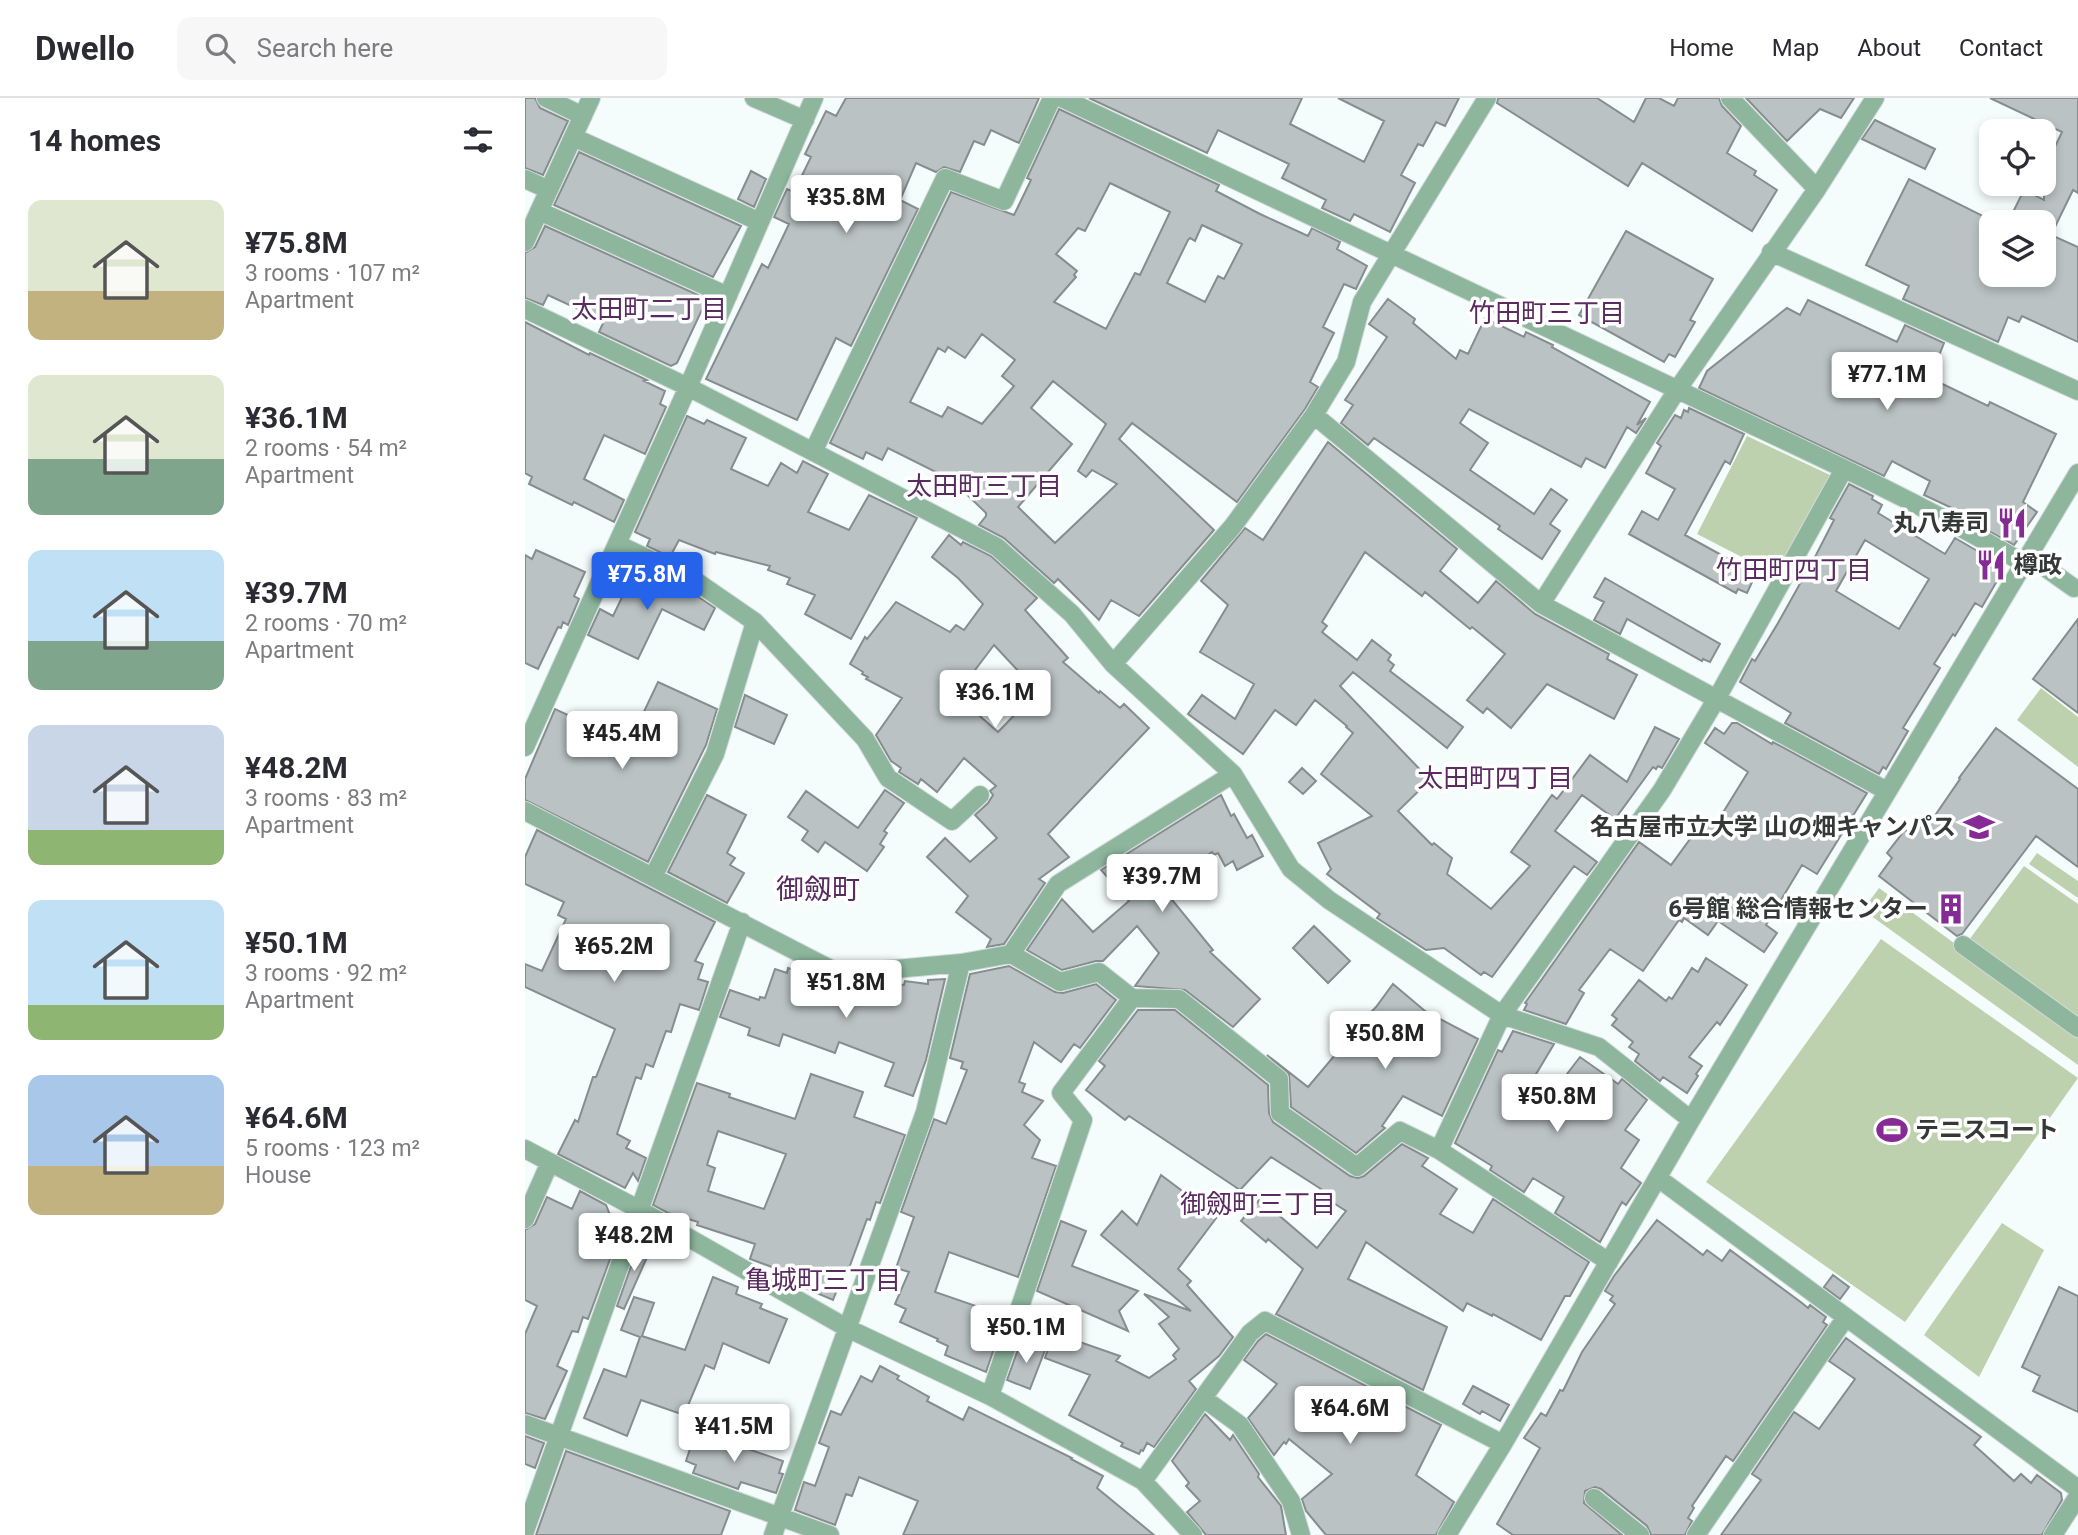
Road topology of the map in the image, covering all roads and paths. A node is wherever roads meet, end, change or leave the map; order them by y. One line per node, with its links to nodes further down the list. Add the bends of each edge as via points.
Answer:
1 (546, 98): 10 (street)
2 (591, 98): 10 (street)
3 (754, 98): 11 (street)
4 (814, 98): 11 (street)
5 (1052, 98): 27 (street, via 1004,201 945,178)
6 (1062, 98): 20 (street)
7 (1487, 98): 20 (street)
8 (1730, 98): 14 (street)
9 (1875, 98): 14 (street)
10 (583, 116): 12 (street)
11 (805, 120): 17 (street)
12 (573, 137): 15 (street); 17 (street)
13 (525, 179): 15 (street)
14 (1817, 189): 19 (street)
15 (549, 190): 16 (street)
16 (539, 211): 18 (street); 21 (street)
17 (760, 222): 21 (street)
18 (525, 242)
19 (1771, 252): 24 (street); 25 (street)
20 (1392, 253): 24 (street); 26 (street, via 1362,302 1346,362)
21 (728, 296): 23 (street)
22 (525, 309): 23 (street)
23 (688, 387): 27 (street); 30 (street)
24 (1677, 390): 28 (street); 33 (street)
25 (2078, 390)
26 (1314, 415): 33 (street); 35 (street, via 1233,526)
27 (813, 452): 35 (street, via 997,547 1072,614)
28 (1844, 469): 31 (street); 36 (street)
29 (2078, 473): 31 (street)
30 (617, 544): 34 (street, via 697,582); 37 (street)
31 (2027, 560): 32 (street); 39 (street)
32 (2074, 588)
33 (1541, 604): 36 (street)
34 (755, 622): 40 (street, via 865,739 888,778 952,821); 42 (street, via 715,754)
35 (1113, 664): 38 (street)
36 (1717, 698): 39 (street); 48 (street, via 1662,790)
37 (525, 747)
38 (1233, 774): 45 (street, via 1058,884); 48 (street, via 1291,869 1329,900)
39 (1887, 792): 50 (street)
40 (980, 795)
41 (525, 811): 42 (street)
42 (653, 877): 43 (street)
43 (742, 922): 46 (street, via 840,974); 55 (street)
44 (1963, 944): 49 (street)
45 (1011, 954): 46 (street); 47 (street, via 1060,982 1100,972)
46 (961, 963): 59 (street, via 925,1112)
47 (1132, 998): 52 (street, via 1179,999 1279,1079 1280,1113 1357,1167 1400,1131); 60 (street, via 1061,1093 1083,1120)
48 (1502, 1014): 50 (street, via 1599,1047); 52 (street)
49 (2078, 1028)
50 (1691, 1120): 54 (street)
51 (525, 1149): 53 (street)
52 (1439, 1150): 57 (street)
53 (550, 1162): 55 (street); 56 (street)
54 (1658, 1178): 57 (street); 58 (street)
55 (640, 1210): 59 (street); 63 (street)
56 (525, 1219)
57 (1609, 1262): 64 (street)
58 (1846, 1317): 66 (street); 77 (street)
59 (848, 1328): 60 (street); 69 (street)
60 (990, 1396): 65 (street)
61 (1203, 1398): 64 (street, via 1250,1333 1265,1321); 65 (street); 74 (street, via 1240,1424 1291,1501)
62 (525, 1424): 63 (street)
63 (559, 1435): 69 (street); 70 (street)
64 (1503, 1444): 75 (street)
65 (1143, 1481): 71 (street)
66 (2078, 1489)
67 (2078, 1496): 78 (street)
68 (1594, 1498): 76 (street)
69 (780, 1516): 72 (street); 73 (street)
70 (525, 1531)
71 (1188, 1533)
72 (773, 1535)
73 (830, 1535)
74 (1301, 1535)
75 (1447, 1535)
76 (1640, 1535)
77 (1696, 1535)
78 (2053, 1535)

